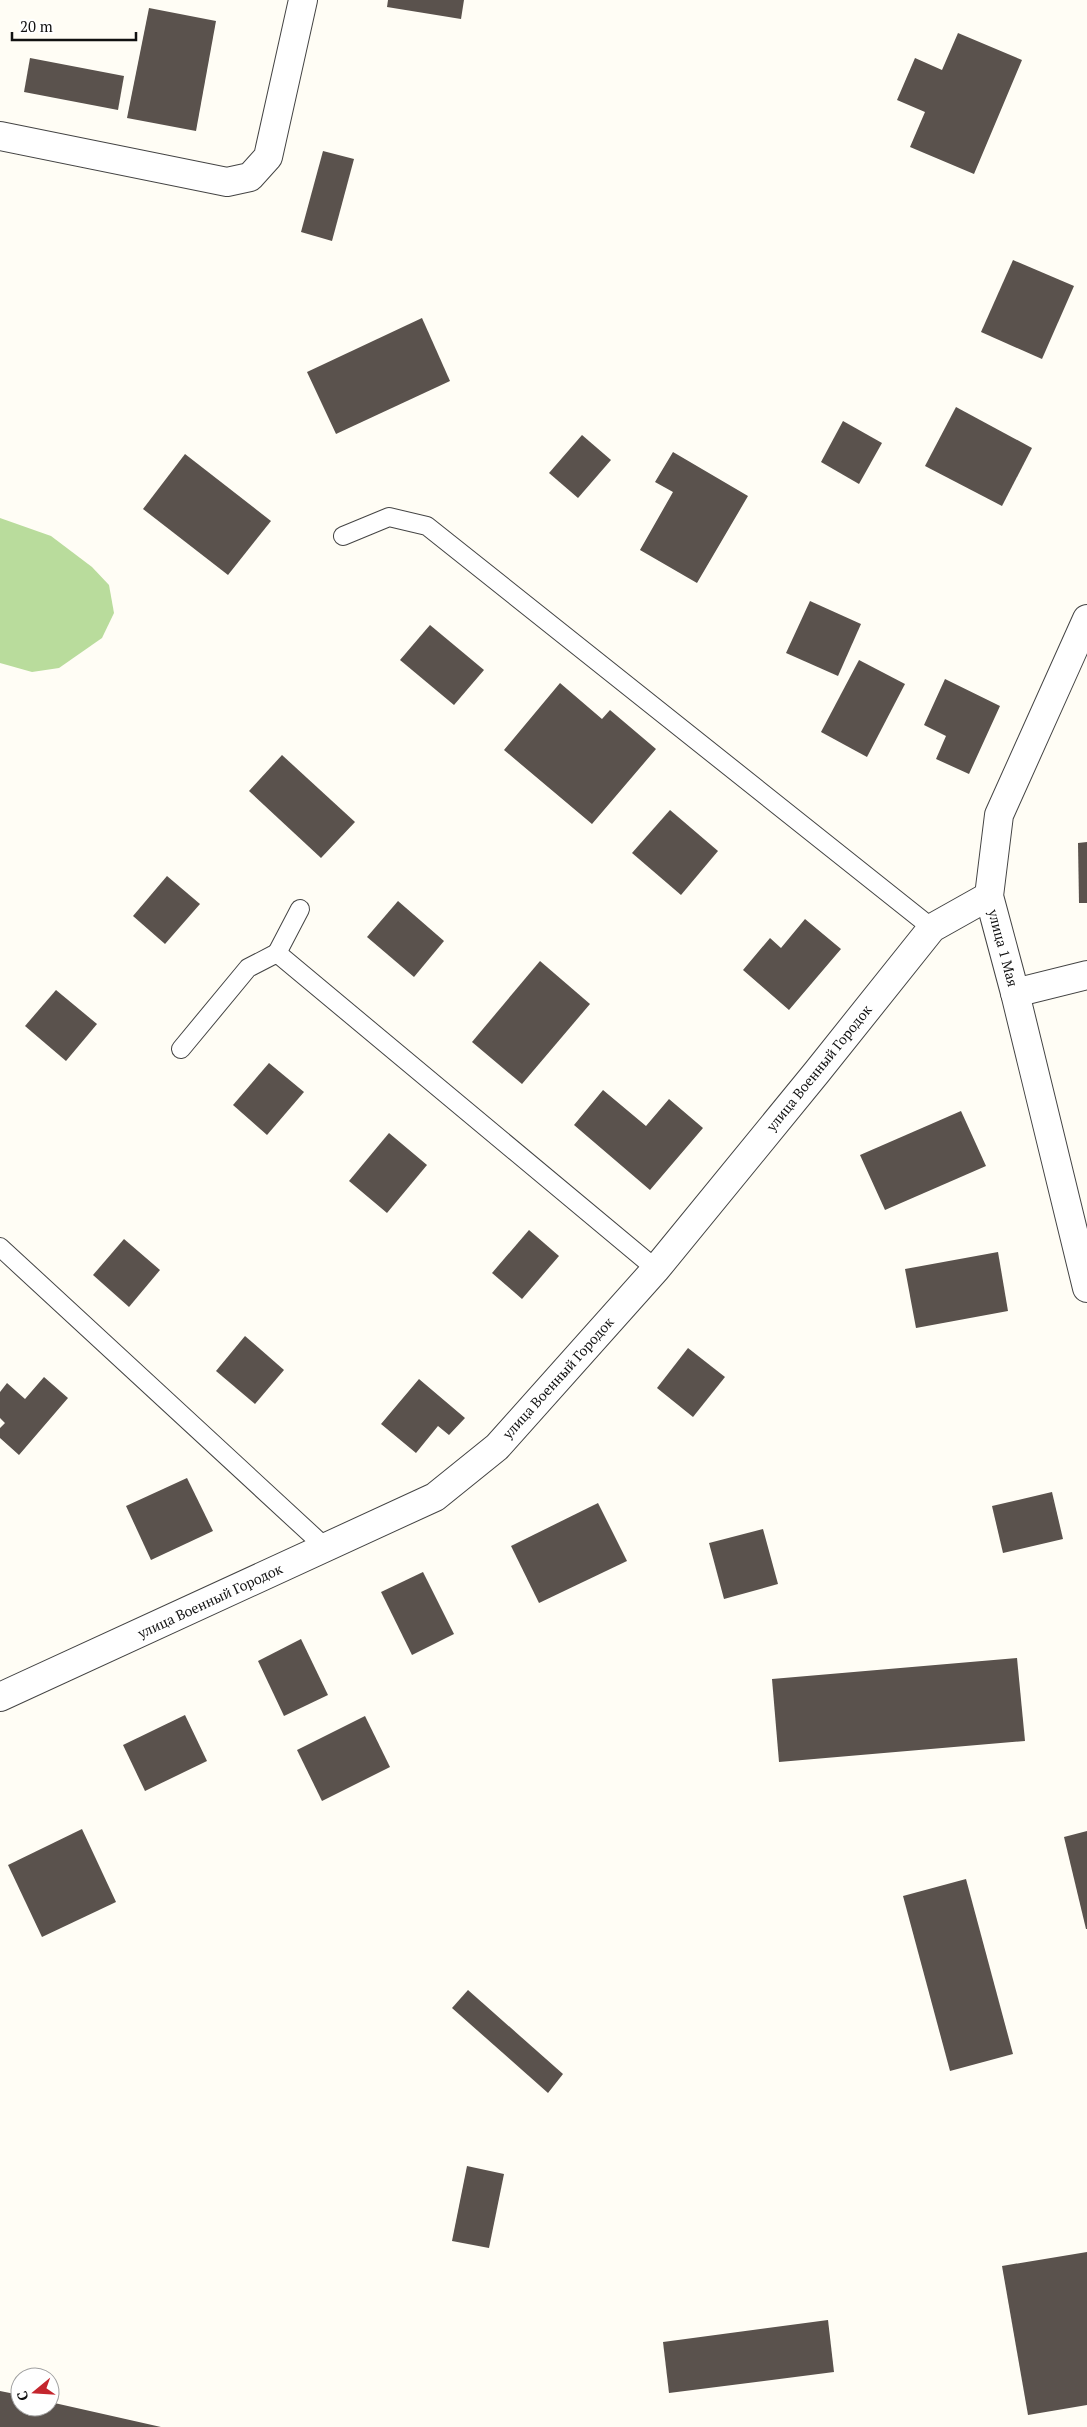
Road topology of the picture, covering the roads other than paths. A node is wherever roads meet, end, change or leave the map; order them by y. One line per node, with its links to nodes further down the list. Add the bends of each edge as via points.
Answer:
1 (303, 0): 2 (street, via 268,157 250,177 226,182)
2 (0, 136)
3 (343, 536): 7 (lane, via 389,518 427,526)
4 (1087, 619): 5 (street, улица 1 Мая, via 999,815)
5 (989, 896): 7 (street, улица Военный Городок); 10 (street, улица 1 Мая)
6 (300, 909): 8 (lane)
7 (932, 928): 13 (street, улица Военный Городок)
8 (277, 952): 11 (lane, via 248,968); 13 (lane)
9 (1087, 975): 10 (street)
10 (1016, 993): 14 (street, улица 1 Мая)
11 (181, 1049)
12 (0, 1247): 15 (lane)
13 (656, 1269): 15 (street, улица Военный Городок, via 497,1447 435,1497)
14 (1087, 1288)
15 (326, 1548): 16 (street, улица Военный Городок)
16 (0, 1697)

